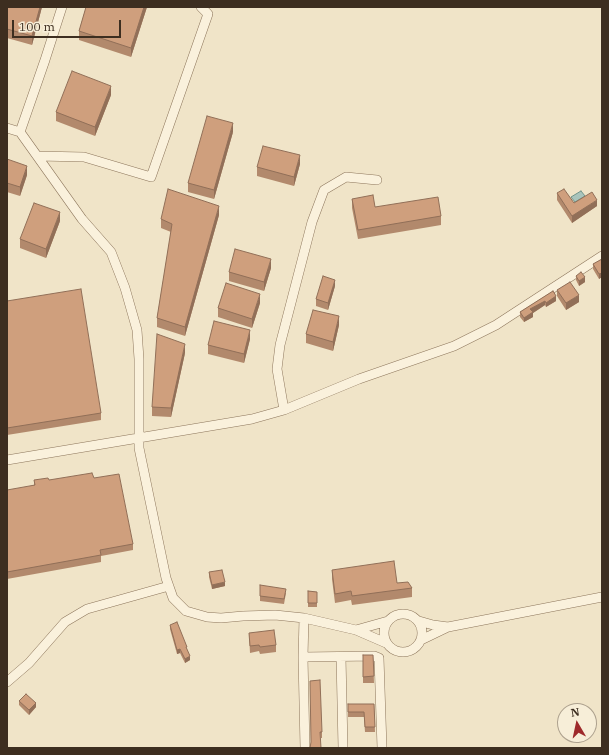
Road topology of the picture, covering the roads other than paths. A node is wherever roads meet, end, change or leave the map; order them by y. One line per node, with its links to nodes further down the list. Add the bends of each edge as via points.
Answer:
1 (62, 7): 4 (street)
2 (201, 7): 5 (street, via 208,14 151,177 84,157)
3 (7, 128): 4 (street)
4 (20, 132): 5 (street)
5 (38, 156): 9 (street, via 82,219 111,252 125,288 137,330)
6 (377, 180): 8 (street, via 346,177 324,190 312,222 280,344 277,370)
7 (602, 256): 8 (street, via 496,325 454,346 358,379)
8 (284, 410): 9 (street, via 252,420)
9 (138, 438): 10 (street); 11 (street, via 148,496)
10 (7, 460)
11 (169, 586): 13 (street, via 173,598 186,611 207,617 275,615); 22 (street, via 87,608 65,622 29,663)
12 (602, 597): 16 (street)
13 (304, 618): 17 (street); 20 (street)
14 (388, 621): 15 (street, via 393,616 407,614); 17 (street); 19 (street, via 383,634)
15 (419, 621): 16 (street); 18 (street, via 423,634)
16 (448, 627): 18 (street)
17 (356, 630): 19 (street)
18 (421, 640): 19 (street, via 417,647 404,653 396,652)
19 (386, 643)
20 (303, 657): 21 (street); 23 (street)
21 (341, 657): 24 (street); 25 (street, via 379,658)
22 (7, 682)
23 (305, 748)
24 (343, 748)
25 (382, 748)

